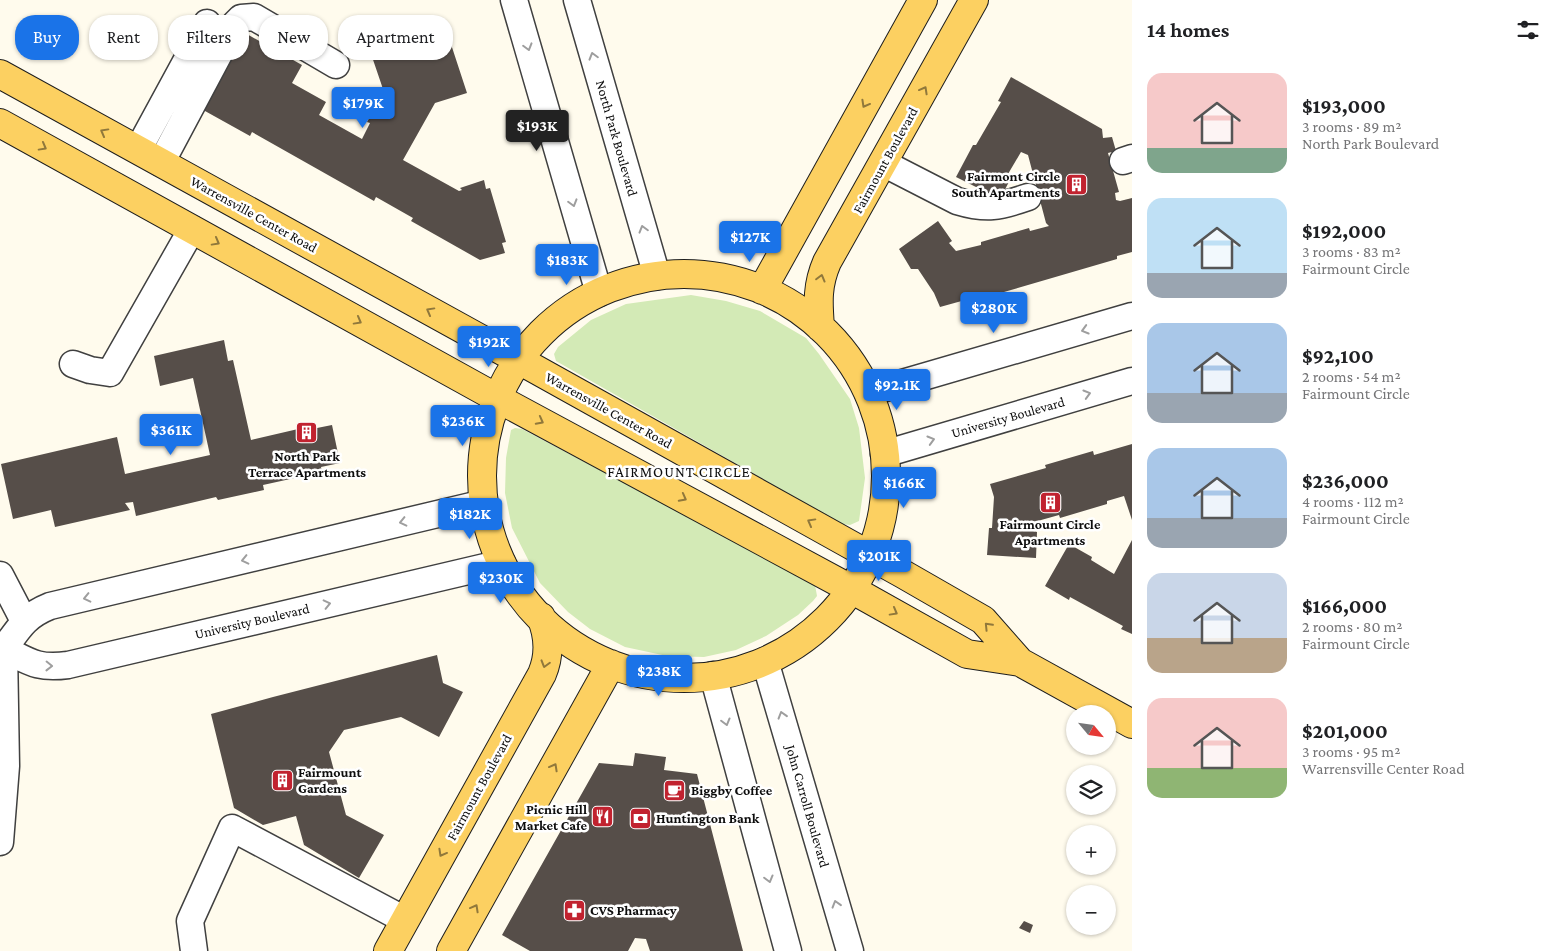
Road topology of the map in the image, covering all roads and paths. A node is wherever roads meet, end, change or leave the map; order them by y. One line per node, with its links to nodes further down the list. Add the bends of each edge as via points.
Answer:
1 (514, 0): 15 (street, one-way to 15)
2 (577, 0): 13 (street, North Park Boulevard, one-way to 2)
3 (923, 0): 14 (main road, one-way to 14)
4 (974, 0): 10 (main road, Fairmount Boulevard, one-way to 4)
5 (191, 60): 9 (street)
6 (336, 65): 9 (street, via 254,17 241,18)
7 (0, 74): 9 (main road, Warrensville Center Road, one-way to 7)
8 (0, 123): 12 (main road, Warrensville Center Road, one-way to 12)
9 (149, 156): 18 (main road, Warrensville Center Road, one-way to 9)
10 (883, 163): 11 (street, via 957,201 981,207 1003,205); 17 (main road, Fairmount Boulevard, one-way to 10, via 820,279)
11 (1028, 197)
12 (192, 229): 19 (street, via 110,373); 22 (main road, Warrensville Center Road, one-way to 22)
13 (656, 276): 14 (main road, via 702,275 734,280); 15 (main road, via 627,282)
14 (762, 290): 17 (main road, via 797,308)
15 (599, 293): 18 (main road, via 548,326)
16 (1132, 316): 21 (street, one-way to 21)
17 (820, 327): 21 (main road, via 849,361)
18 (519, 360): 22 (main road); 25 (main road, Warrensville Center Road, one-way to 18)
19 (73, 364)
20 (1132, 381): 23 (street, University Boulevard, one-way to 20)
21 (868, 392): 23 (main road, via 878,419)
22 (497, 398): 24 (main road, via 485,440 482,470); 28 (main road, Warrensville Center Road, one-way to 28)
23 (884, 454): 25 (main road, via 882,512)
24 (484, 503): 26 (main road); 30 (street, one-way to 30, via 50,606)
25 (868, 555): 28 (main road); 33 (main road, Warrensville Center Road, one-way to 25, via 983,620)
26 (502, 563): 29 (main road, via 514,586); 31 (street, University Boulevard, one-way to 26, via 42,666 68,665)
27 (0, 574): 30 (street)
28 (851, 589): 32 (main road, via 816,629 791,648); 33 (main road, Warrensville Center Road, one-way to 33, via 968,654)
29 (541, 617): 34 (main road, via 572,642); 38 (main road, Fairmount Boulevard, one-way to 38, via 548,647 542,674)
30 (24, 622): 31 (street)
31 (2, 649): 37 (street, via 6,766)
32 (765, 661): 35 (main road); 43 (street, John Carroll Boulevard, one-way to 32)
33 (1020, 662): 36 (main road, Warrensville Center Road)
34 (612, 664): 35 (main road, via 663,676); 41 (main road, one-way to 34)
35 (713, 675): 42 (street, one-way to 42)
36 (1131, 720)
37 (0, 842)
38 (405, 920): 39 (street, via 232,828 190,921); 40 (main road, Fairmount Boulevard)
39 (194, 951)
40 (388, 951)
41 (451, 951)
42 (788, 951)
43 (850, 951)

